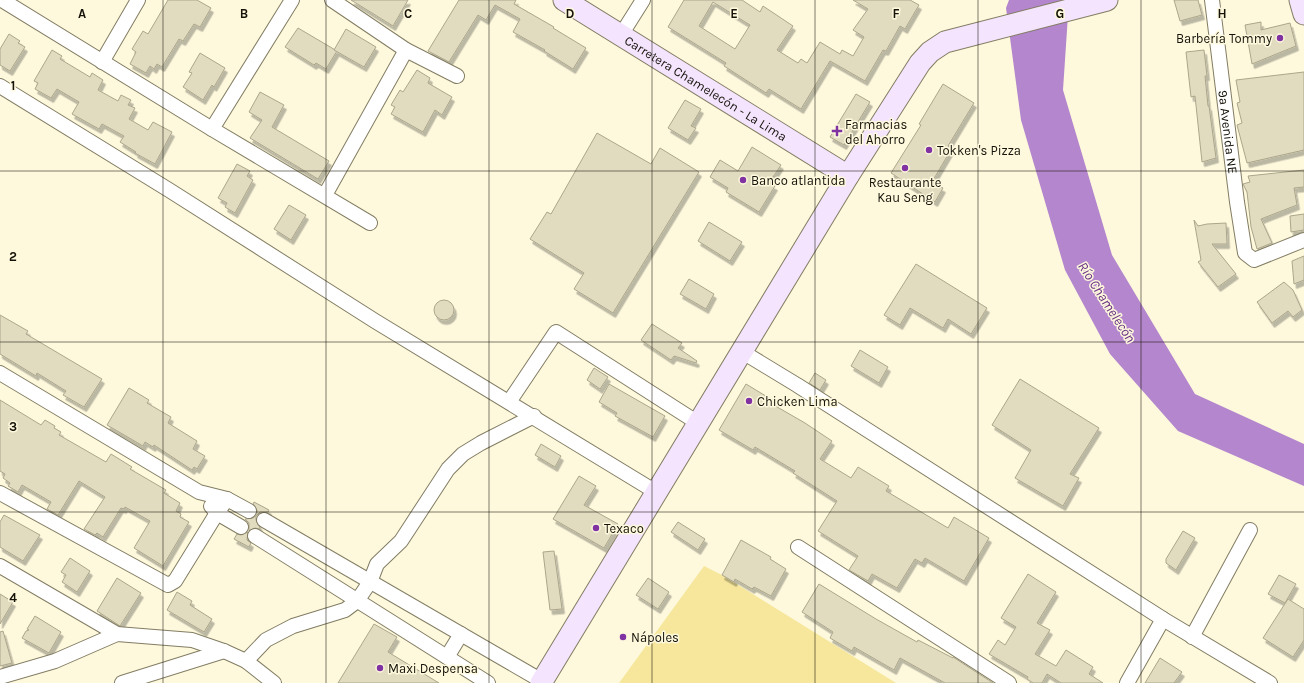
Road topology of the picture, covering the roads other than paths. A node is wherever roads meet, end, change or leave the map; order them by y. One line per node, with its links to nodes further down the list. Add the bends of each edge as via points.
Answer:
1 (2, 0): 13 (street)
2 (138, 0): 13 (street)
3 (292, 0): 16 (street)
4 (332, 0): 12 (street)
5 (564, 0): 11 (street, Carretera Chamelecón - La Lima)
6 (643, 0): 11 (street)
7 (1107, 0): 17 (street, via 945,42 930,52 920,63)
8 (1212, 0): 20 (street, 9a Avenida NE, via 1245,253 1254,260)
9 (1300, 0): 10 (street)
10 (1304, 14)
11 (622, 35): 17 (street, Carretera Chamelecón - La Lima)
12 (406, 50): 14 (street); 18 (street)
13 (102, 62): 16 (street)
14 (457, 76)
15 (0, 86): 23 (street, via 374,321)
16 (212, 129): 18 (street)
17 (848, 176): 21 (street)
18 (325, 195): 19 (street)
19 (370, 223)
20 (1304, 240)
21 (741, 351): 25 (street); 40 (street)
22 (0, 373): 26 (street)
23 (509, 402): 24 (street); 25 (street, via 556,332)
24 (534, 416): 27 (street); 38 (street, via 463,454 448,469 401,541 378,564)
25 (698, 423): 27 (street)
26 (199, 492): 29 (street); 31 (street)
27 (656, 492): 48 (street)
28 (0, 493): 31 (street, via 168,585 175,581)
29 (228, 499): 30 (street); 31 (street)
30 (249, 511)
31 (217, 513): 32 (street)
32 (241, 527)
33 (1250, 530): 43 (street)
34 (295, 538): 36 (street); 36 (street, via 269,523 259,539); 38 (street)
35 (798, 547): 52 (street)
36 (285, 555): 39 (street)
37 (0, 566): 41 (street)
38 (370, 582): 39 (street); 42 (street)
39 (357, 601): 45 (street); 46 (street, via 344,610 293,626 266,640)
40 (1163, 619): 43 (street); 53 (street)
41 (117, 634): 44 (street, via 192,640); 47 (street, via 55,661)
42 (461, 634): 45 (street); 48 (street)
43 (1192, 637): 54 (street)
44 (224, 651): 46 (street); 49 (street)
45 (447, 657): 51 (street)
46 (246, 661): 50 (street)
47 (0, 677)
48 (541, 682)
49 (122, 683)
50 (274, 683)
51 (488, 683)
52 (1009, 683)
53 (1127, 683)
54 (1270, 683)

